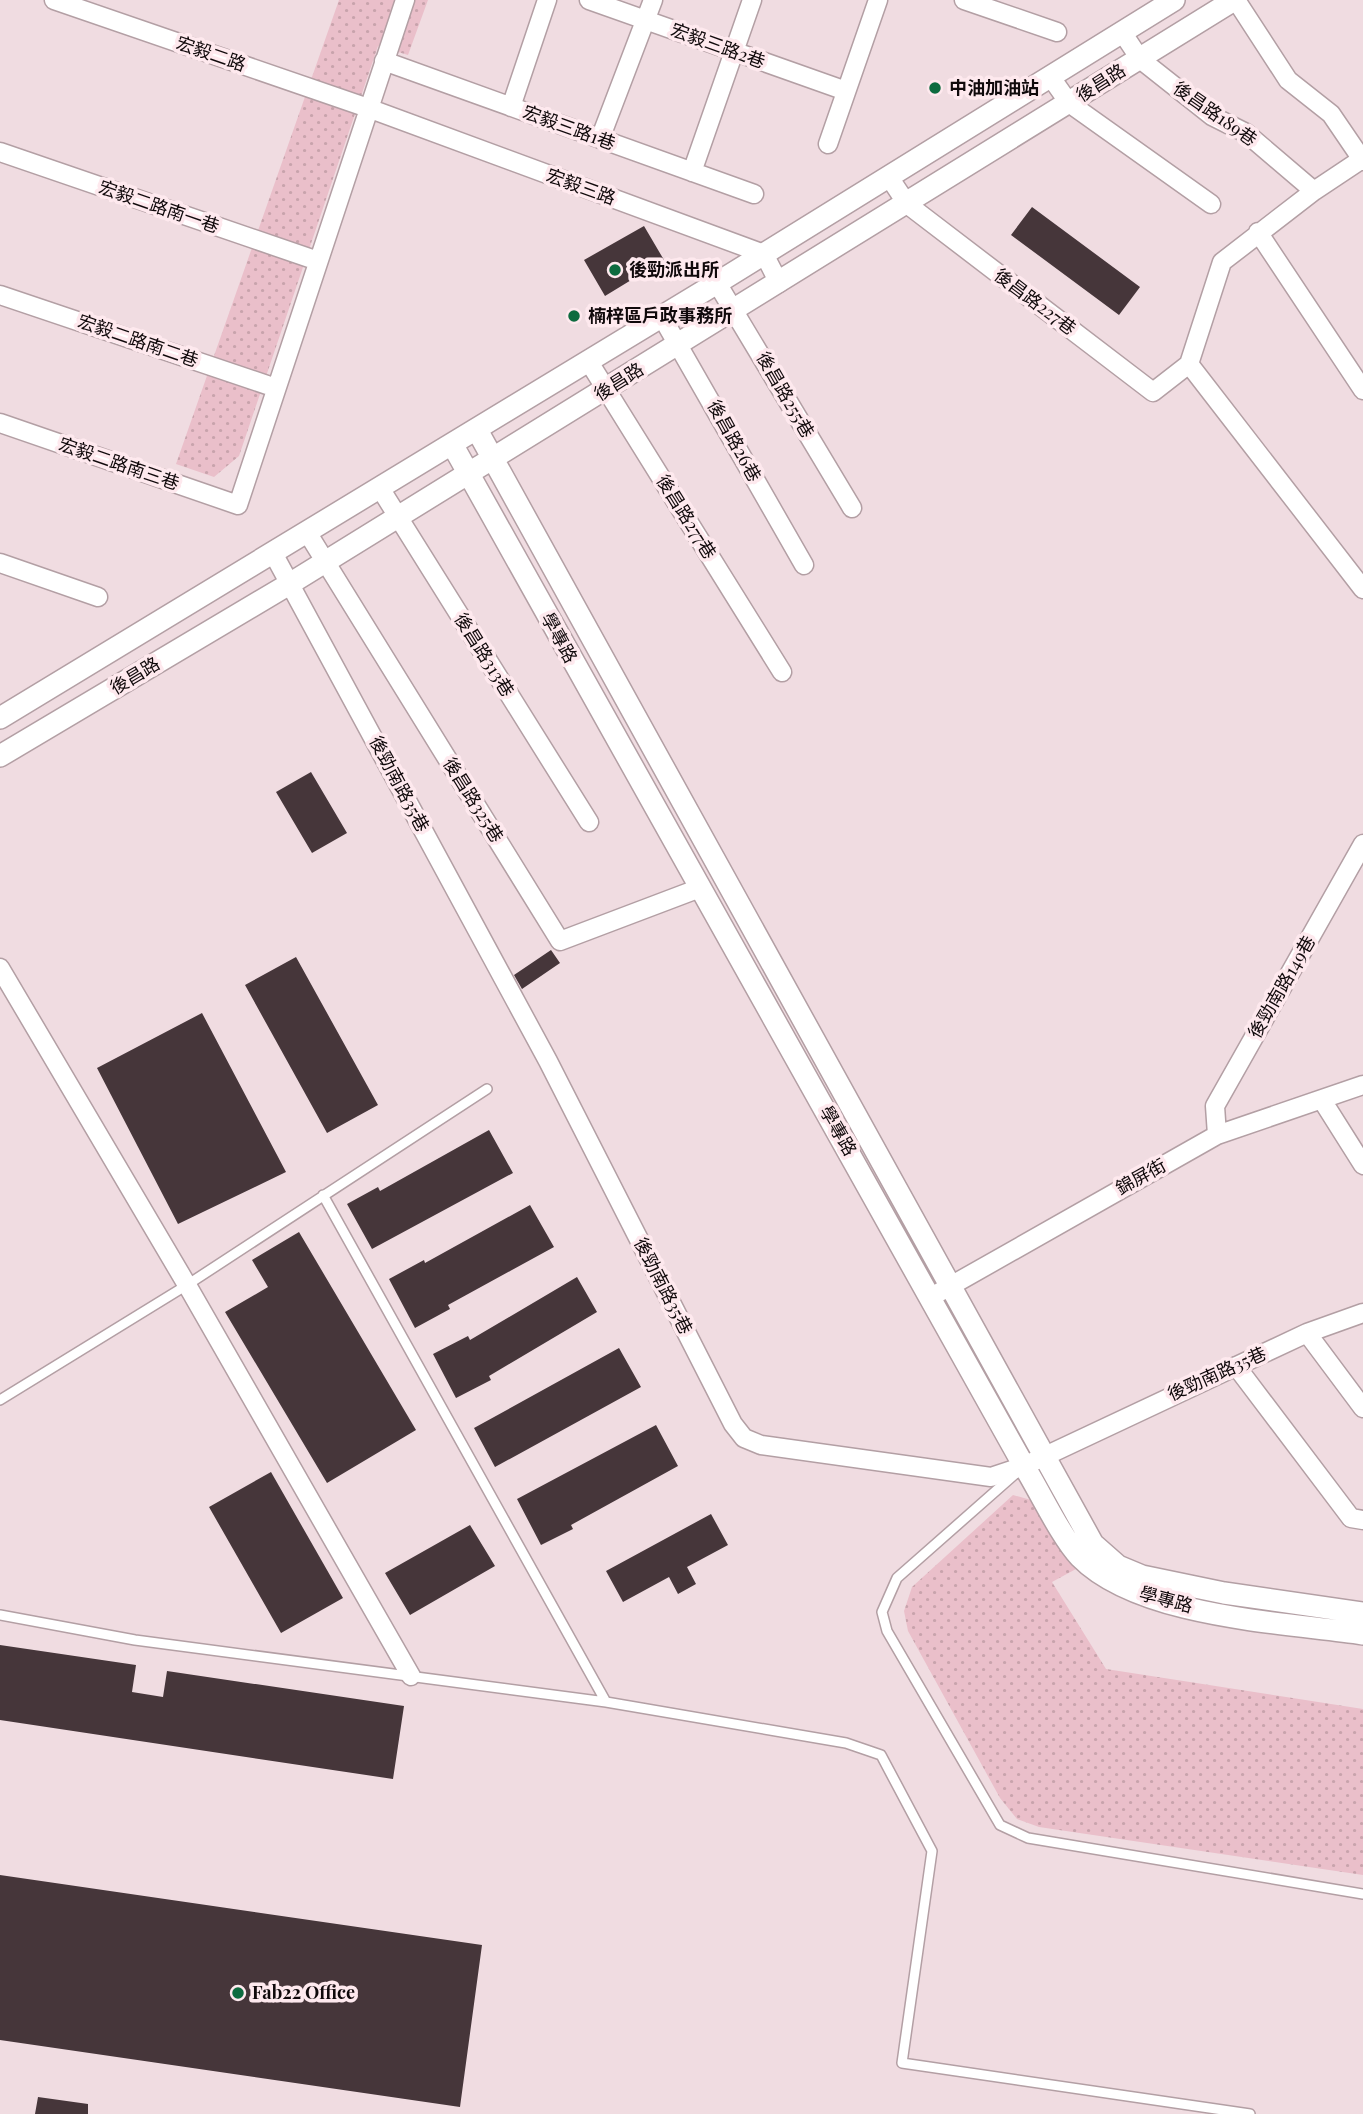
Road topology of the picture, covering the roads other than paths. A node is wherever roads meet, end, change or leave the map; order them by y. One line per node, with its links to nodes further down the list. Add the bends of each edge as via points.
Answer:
1 (54, 0): 21 (street, 宏毅二路)
2 (405, 0): 16 (street)
3 (547, 0): 20 (street)
4 (589, 0): 11 (street, 宏毅三路2巷)
5 (653, 0): 11 (street)
6 (752, 0): 14 (street)
7 (878, 0): 18 (street)
8 (964, 0): 12 (street)
9 (1174, 0): 13 (street, 後昌路)
10 (1235, 0): 15 (street, 後昌路); 25 (street, via 1288,80 1331,114)
11 (646, 20): 14 (street, 宏毅三路2巷); 22 (street)
12 (1057, 32)
13 (1122, 32): 15 (street, 後昌路189巷); 17 (street, 後昌路)
14 (732, 51): 18 (street, 宏毅三路2巷); 26 (street)
15 (1140, 59): 19 (street, 後昌路); 28 (street, 後昌路189巷, via 1212,116 1246,133)
16 (384, 61): 20 (street, 宏毅三路1巷); 21 (street)
17 (1050, 76): 19 (street); 27 (street, 後昌路)
18 (846, 92): 23 (street)
19 (1069, 103): 30 (street, 後昌路); 31 (street)
20 (511, 107): 22 (street, 宏毅三路1巷)
21 (368, 108): 33 (street, 宏毅三路); 34 (street)
22 (600, 139): 26 (street, 宏毅三路1巷)
23 (828, 144)
24 (0, 152): 34 (street, 宏毅二路南一巷)
25 (1363, 160): 28 (street)
26 (692, 172): 29 (street, 宏毅三路1巷)
27 (889, 177): 30 (street, 後昌路227巷); 33 (street, 後昌路)
28 (1314, 191): 32 (street)
29 (754, 194)
30 (907, 204): 36 (street, 後昌路); 42 (street, 後昌路227巷, via 1153,392)
31 (1211, 204)
32 (1258, 232): 42 (street, via 1222,262); 45 (street)
33 (764, 254): 35 (street, 後昌路); 36 (street)
34 (318, 261): 43 (street)
35 (717, 283): 38 (street, 後昌路255巷); 39 (street, 後昌路)
36 (779, 283): 38 (street, 後昌路)
37 (0, 295): 43 (street, 宏毅二路南二巷)
38 (736, 310): 40 (street, 後昌路); 52 (street, 後昌路255巷)
39 (662, 317): 40 (street, 後昌路26巷); 41 (street, 後昌路)
40 (680, 344): 44 (street, 後昌路); 58 (street, 後昌路26巷)
41 (589, 362): 44 (street, 後昌路277巷); 47 (street, 後昌路)
42 (1189, 364): 60 (street)
43 (276, 388): 46 (street, 宏毅二路南三巷, via 238,505)
44 (607, 389): 49 (street, 後昌路); 62 (street, 後昌路277巷)
45 (1363, 390)
46 (0, 423)
47 (477, 430): 48 (street, 後昌路); 49 (street, 學專路)
48 (452, 444): 50 (street, 學專路); 51 (street, 後昌路)
49 (493, 458): 50 (street, 後昌路); 76 (street, 學專路)
50 (468, 474): 53 (street, 後昌路); 67 (street, 學專路)
51 (380, 488): 53 (street, 後昌路313巷); 54 (street, 後昌路)
52 (852, 508)
53 (397, 516): 56 (street, 後昌路); 65 (street, 後昌路313巷)
54 (307, 532): 55 (street, 後昌路); 56 (street, 後昌路325巷)
55 (273, 553): 59 (street, 後勁南路35巷); 63 (street, 後昌路)
56 (326, 561): 59 (street, 後昌路); 67 (street, 後昌路325巷, via 560,941)
57 (0, 563): 61 (street)
58 (804, 565)
59 (291, 583): 64 (street, 後昌路); 82 (street, 後勁南路35巷, via 744,1438 761,1445 991,1477)
60 (1363, 589)
61 (98, 597)
62 (782, 672)
63 (0, 718)
64 (0, 756)
65 (589, 822)
66 (1363, 844): 72 (street, 後勁南路149巷, via 1214,1106)
67 (700, 888): 76 (street, 學專路)
68 (0, 968): 75 (street)
69 (1363, 1085): 71 (street, 錦屏街)
70 (487, 1090): 74 (lane)
71 (1322, 1100): 72 (street, 錦屏街); 73 (street)
72 (1217, 1135): 76 (street, 錦屏街)
73 (1363, 1165)
74 (323, 1195): 75 (lane); 88 (lane)
75 (187, 1285): 80 (lane); 87 (street)
76 (939, 1291): 82 (street, 學專路)
77 (1363, 1313): 78 (street, 後勁南路35巷)
78 (1307, 1333): 79 (street, 後勁南路35巷); 81 (street)
79 (1236, 1366): 82 (street, 後勁南路35巷); 83 (street)
80 (0, 1399)
81 (1363, 1408)
82 (1034, 1461): 84 (street, 學專路, via 1093,1544 1118,1566 1142,1576 1224,1593); 86 (street, 學專路, via 1078,1555 1111,1582 1138,1594 1216,1613); 89 (lane, via 897,1578 882,1612 887,1631 1000,1825 1028,1838)
83 (1357, 1519)
84 (1363, 1613)
85 (0, 1615): 87 (lane, via 135,1640)
86 (1363, 1634)
87 (411, 1676): 88 (lane)
88 (606, 1702): 90 (lane, via 846,1743 881,1755 932,1851 902,2063)
89 (1363, 1894)
90 (1250, 2114)

